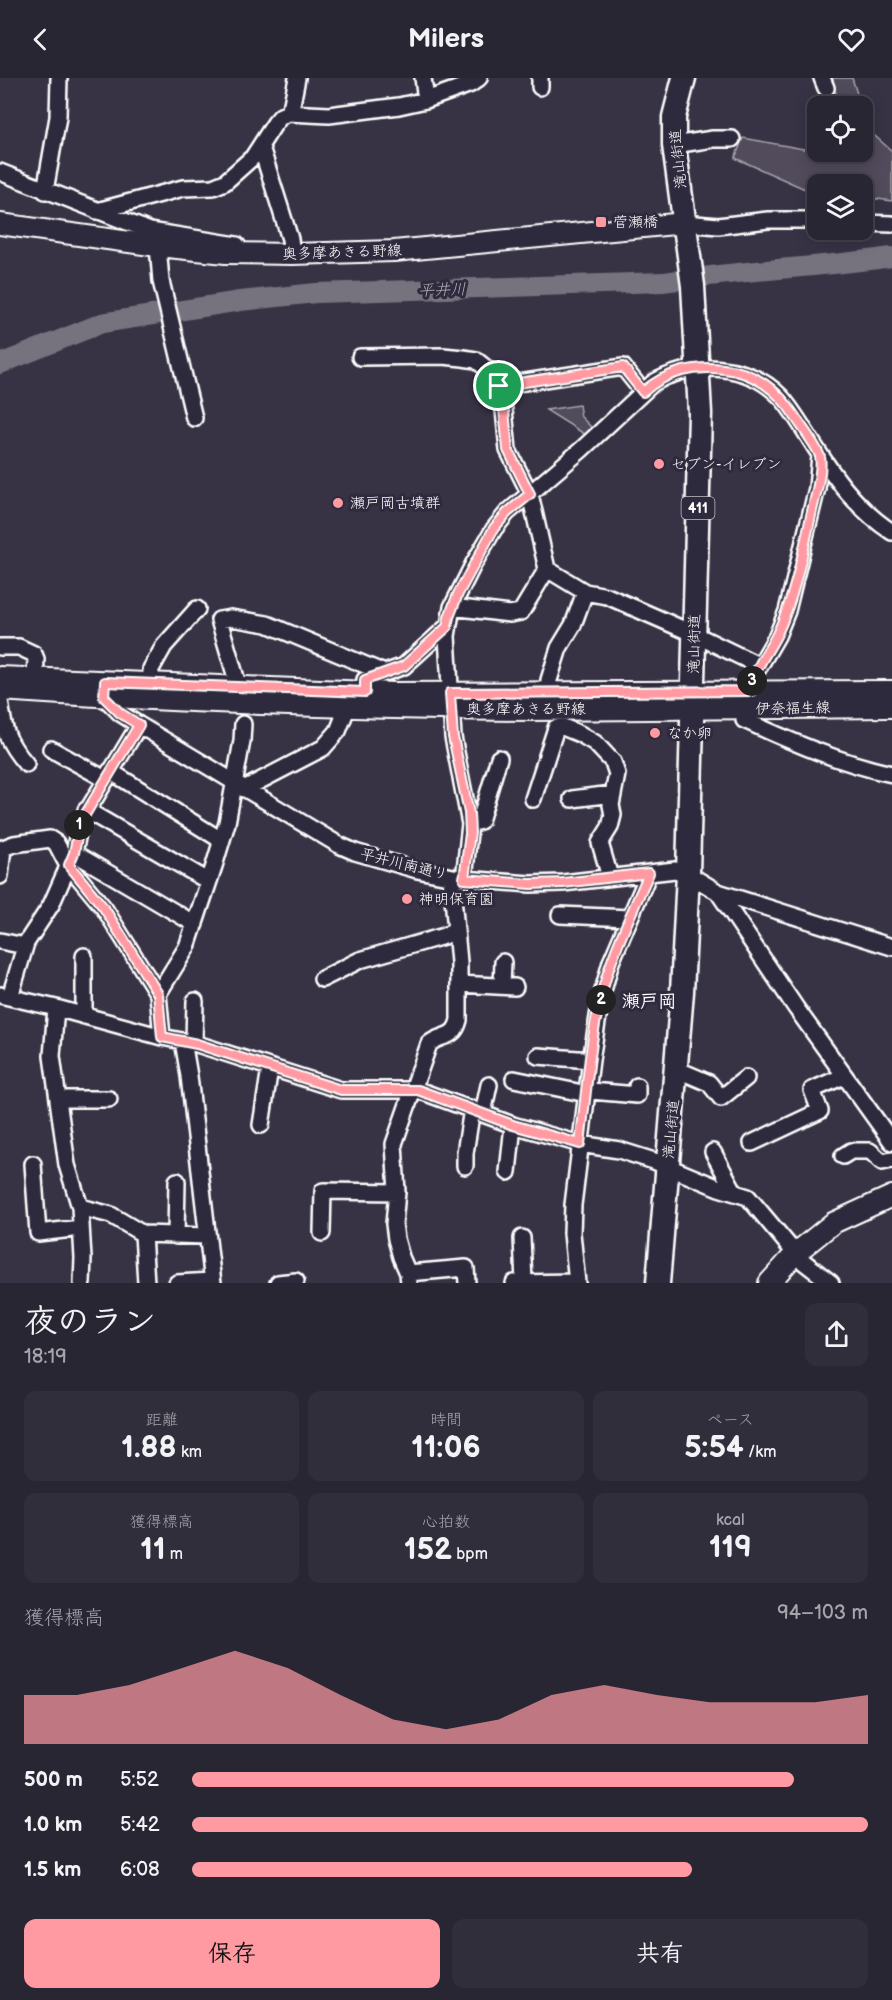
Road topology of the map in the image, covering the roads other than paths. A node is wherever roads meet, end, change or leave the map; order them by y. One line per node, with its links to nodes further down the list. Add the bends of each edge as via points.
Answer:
1 (59, 78): 12 (street, via 58,117)
2 (297, 78): 7 (street)
3 (423, 78): 6 (street)
4 (479, 78): 6 (street)
5 (684, 78): 9 (highway, 滝山街道 / 411, via 674,117)
6 (426, 100): 7 (street, via 329,115)
7 (288, 113): 10 (street, via 274,123)
8 (732, 139): 9 (street)
9 (674, 145): 18 (highway, 滝山街道 / 411)
10 (261, 147): 13 (street, via 225,182 213,187 183,188); 20 (street)
11 (0, 172): 12 (street)
12 (45, 191): 13 (street)
13 (97, 211): 20 (street, via 150,231)
14 (807, 220): 18 (street, via 768,220)
15 (873, 223): 17 (street)
16 (0, 224): 19 (main road, 奥多摩あきる野線)
17 (892, 224)
18 (686, 230): 20 (main road, 奥多摩あきる野線, via 394,251); 22 (highway, 滝山街道 / 411)
19 (158, 246): 20 (main road, 奥多摩あきる野線); 25 (street, via 162,285)
20 (292, 254)
21 (360, 357): 23 (street, via 443,356 476,360 491,372)
22 (699, 368): 24 (street, via 664,377); 26 (street, via 728,369 767,385 786,404); 34 (highway, 滝山街道 / 411)
23 (499, 386): 24 (street, via 623,367); 27 (street, via 508,450)
24 (643, 392): 27 (street)
25 (194, 418)
26 (820, 456): 28 (street, via 843,489); 36 (street, via 817,488 787,611)
27 (530, 494): 29 (street); 31 (street, via 494,528)
28 (892, 532)
29 (548, 569): 30 (street); 31 (street, via 521,612)
30 (585, 592): 34 (street, via 607,596); 46 (street, via 573,625 559,648)
31 (452, 607): 33 (street)
32 (197, 609): 40 (street, via 164,646 151,669)
33 (447, 627): 37 (street, via 404,666); 49 (street)
34 (694, 633): 36 (street); 50 (highway, 滝山街道 / 411)
35 (0, 648): 39 (street, via 19,647 34,654)
36 (760, 666): 47 (street, via 752,679)
37 (382, 672): 41 (street, via 267,624 219,620); 45 (street, via 365,680)
38 (0, 677): 39 (main road, 奥多摩あきる野線)
39 (35, 678): 42 (main road, 奥多摩あきる野線)
40 (151, 684): 41 (main road, 奥多摩あきる野線); 42 (main road, 奥多摩あきる野線)
41 (238, 688): 45 (main road, 奥多摩あきる野線)
42 (104, 689): 43 (main road, 奥多摩あきる野線); 51 (main road, 奥多摩あきる野線); 54 (street, 平井川南通り, via 120,713)
43 (0, 690)
44 (892, 691): 47 (main road, 伊奈福生線)
45 (365, 692): 49 (main road, 奥多摩あきる野線)
46 (549, 693): 49 (main road, 奥多摩あきる野線); 50 (main road, 奥多摩あきる野線)
47 (748, 700): 50 (main road, 伊奈福生線); 52 (main road, 伊奈福生線); 58 (street, via 744,720 823,755)
48 (0, 701): 57 (street, via 4,731)
49 (451, 701): 50 (main road, 奥多摩あきる野線); 51 (main road, 奥多摩あきる野線); 65 (street, via 453,737)
50 (693, 701): 70 (highway, 滝山街道 / 411)
51 (348, 706): 60 (street, via 338,731 323,748)
52 (892, 707)
53 (243, 724): 60 (street)
54 (139, 725): 59 (street); 60 (street, 平井川南通り)
55 (51, 749): 59 (street)
56 (499, 758): 65 (street, via 480,821)
57 (26, 764)
58 (892, 774)
59 (108, 775): 64 (street); 66 (street)
60 (238, 785): 66 (street); 73 (street, 平井川南通り, via 355,852)
61 (612, 794): 62 (street, via 617,774 613,762 595,743 563,727 556,728); 63 (street); 72 (street, via 610,827 600,843)
62 (533, 799)
63 (572, 799)
64 (86, 810): 68 (street); 74 (street)
65 (470, 824): 73 (street)
66 (221, 840): 74 (street)
67 (2, 847): 68 (street, via 50,839); 71 (street)
68 (71, 859): 78 (street); 81 (street, via 51,905); 87 (street)
69 (649, 873): 70 (street, 平井川南通り, via 675,870); 72 (street, 平井川南通り); 77 (street)
70 (688, 874): 75 (street, 平井川南通り); 97 (highway, 滝山街道 / 411)
71 (0, 876)
72 (610, 877): 73 (street, 平井川南通り, via 530,884)
73 (457, 878): 79 (street)
74 (208, 881): 78 (street)
75 (718, 892): 82 (street, 平井川南通り); 98 (street)
76 (560, 915): 77 (street)
77 (630, 918): 95 (street, via 606,976)
78 (195, 924): 87 (street, via 187,947)
79 (456, 930): 85 (street, via 360,960); 86 (street)
80 (0, 941): 81 (street)
81 (25, 946): 88 (street)
82 (892, 947)
83 (84, 956): 91 (street)
84 (503, 962): 86 (street, via 508,987)
85 (322, 979)
86 (459, 984): 102 (street, via 457,1027 453,1033 429,1044)
87 (158, 994): 92 (street)
88 (3, 997): 90 (street)
89 (195, 1001): 93 (street)
90 (56, 1008): 91 (street); 105 (street, via 52,1056)
91 (84, 1016): 92 (street)
92 (162, 1037): 93 (street)
93 (188, 1042): 96 (street); 129 (street)
94 (538, 1056): 95 (street)
95 (591, 1060): 103 (street)
96 (270, 1068): 102 (street, via 341,1090); 108 (street)
97 (676, 1069): 99 (street, via 709,1083 721,1098); 118 (highway, 滝山街道 / 411)
98 (844, 1076): 110 (street); 111 (street, via 812,1090 820,1111)
99 (747, 1078)
100 (514, 1079): 103 (street)
101 (489, 1085): 107 (street)
102 (413, 1090): 107 (street); 122 (street, via 394,1144)
103 (587, 1094): 104 (street, via 591,1091); 112 (street)
104 (637, 1095)
105 (58, 1099): 106 (street); 124 (street, via 67,1165)
106 (109, 1099)
107 (478, 1111): 109 (street); 117 (street)
108 (261, 1125)
109 (513, 1125): 112 (street); 119 (street)
110 (892, 1142)
111 (752, 1143)
112 (580, 1144): 118 (street, via 619,1150); 141 (street, via 572,1233)
113 (713, 1152): 121 (street)
114 (843, 1156): 115 (street, via 860,1150 870,1151 882,1162)
115 (892, 1160)
116 (33, 1164): 125 (street, via 38,1233)
117 (465, 1166)
118 (668, 1168): 121 (street); 142 (highway, 滝山街道 / 411)
119 (508, 1172)
120 (177, 1181): 128 (street)
121 (734, 1191): 131 (street, via 756,1204)
122 (397, 1192): 126 (street, via 323,1191); 133 (street, via 394,1224)
123 (892, 1196): 131 (main road, via 832,1223)
124 (80, 1206): 125 (street); 127 (street, via 111,1215)
125 (81, 1228): 136 (street)
126 (322, 1233)
127 (143, 1234): 128 (street); 137 (street)
128 (176, 1236): 129 (street)
129 (207, 1236): 134 (street)
130 (522, 1238): 135 (street)
131 (796, 1253): 143 (main road); 144 (street)
132 (296, 1278): 139 (street)
133 (408, 1278): 140 (street, via 466,1268)
134 (213, 1282): 138 (street)
135 (519, 1282): 141 (street)
136 (82, 1283)
137 (146, 1283)
138 (177, 1283)
139 (278, 1283)
140 (467, 1283)
141 (577, 1283)
142 (658, 1283)
143 (769, 1283)
144 (831, 1283)

